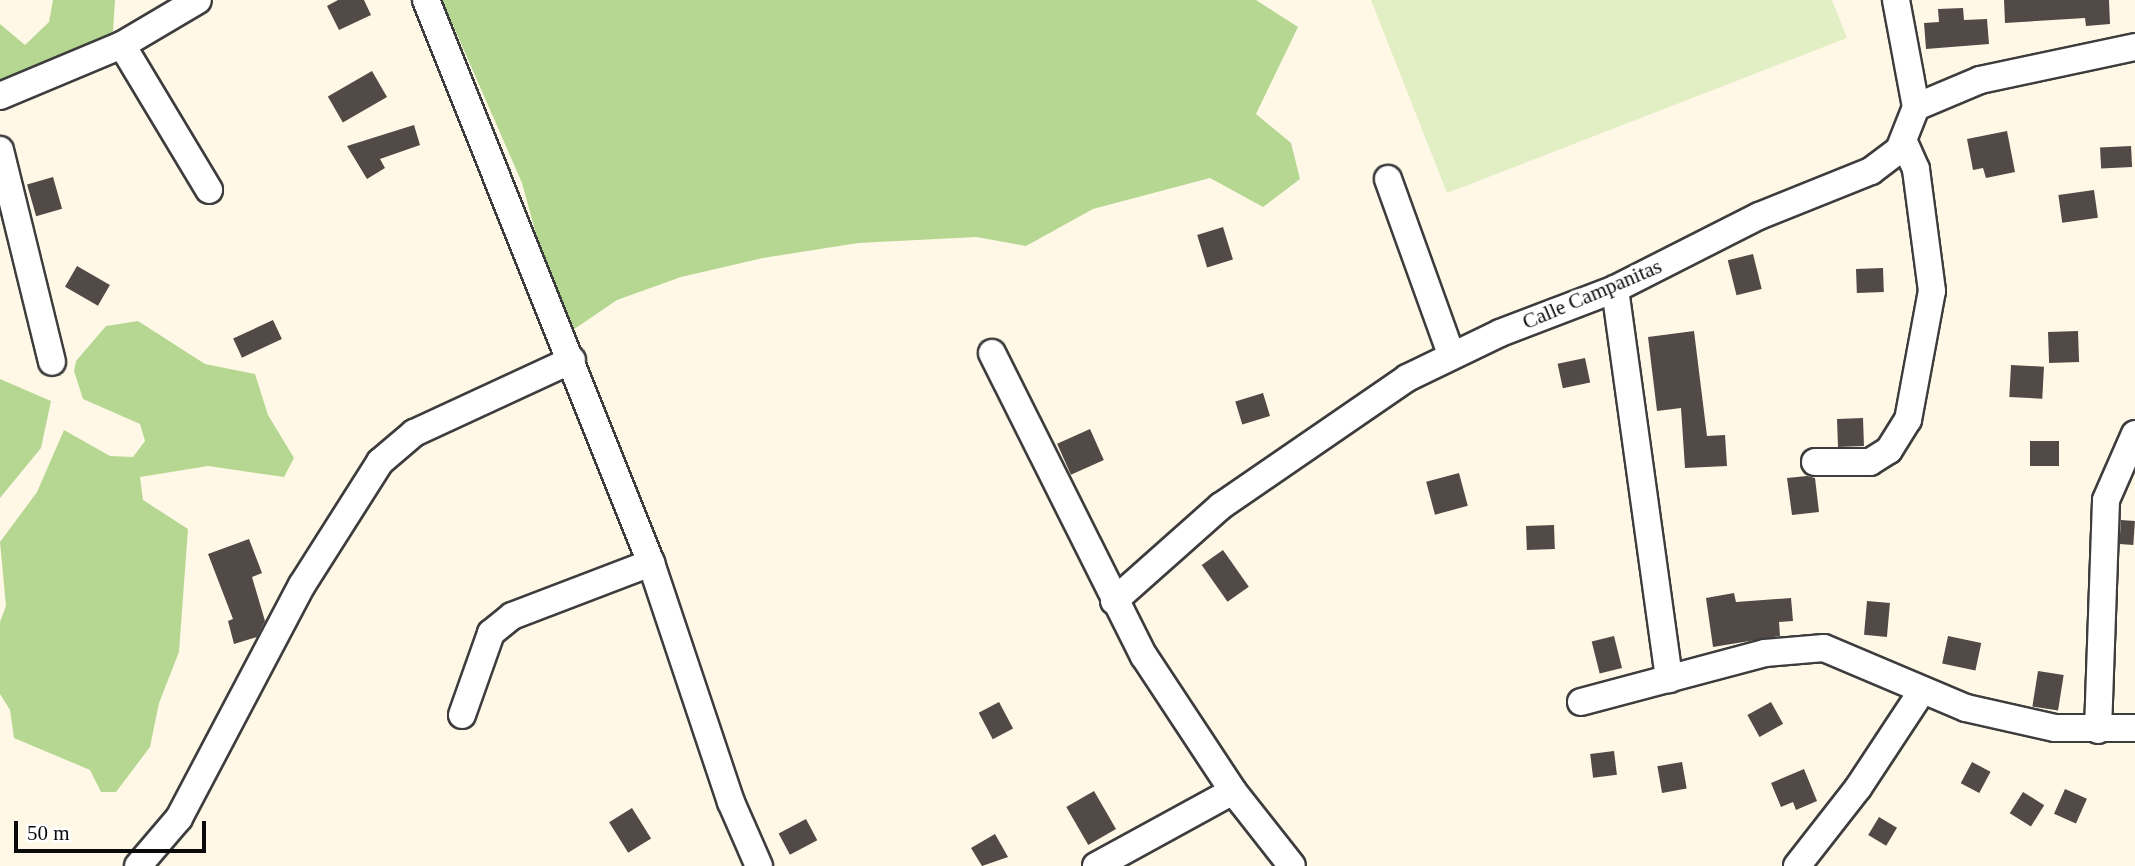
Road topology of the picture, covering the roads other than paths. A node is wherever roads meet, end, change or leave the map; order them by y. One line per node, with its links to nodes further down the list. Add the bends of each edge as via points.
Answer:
1 (198, 0): 4 (street)
2 (426, 0): 15 (street)
3 (1896, 0): 7 (street)
4 (122, 45): 6 (street); 11 (street)
5 (2135, 47): 7 (street, via 1980,80)
6 (0, 96)
7 (1916, 107): 8 (street, Calle Campanitas)
8 (1904, 142): 12 (street, Calle Campanitas, via 1871,172 1759,216); 18 (street, via 1916,169 1932,291 1908,420 1889,450 1870,462)
9 (0, 150): 16 (street)
10 (1388, 179): 14 (street)
11 (209, 190)
12 (1615, 289): 14 (street, Calle Campanitas); 21 (street)
13 (992, 353): 20 (street)
14 (1451, 354): 20 (street, Calle Campanitas, via 1285,459 1222,506)
15 (572, 360): 19 (street); 28 (street, via 414,433 380,462 302,585 179,818)
16 (52, 362)
17 (2135, 434): 26 (street, via 2106,500)
18 (1815, 462)
19 (651, 562): 24 (street, via 512,615 491,634); 29 (street, via 731,802)
20 (1114, 601): 27 (street)
21 (1669, 679): 22 (street, via 1765,653 1824,648 1867,662); 23 (street)
22 (1922, 691): 26 (street, via 1966,708 2055,727); 32 (street, via 1858,788)
23 (1581, 702)
24 (461, 715)
25 (2135, 728): 26 (street)
26 (2098, 730)
27 (1233, 791): 30 (street); 31 (street)
28 (138, 866)
29 (759, 866)
30 (1096, 866)
31 (1292, 866)
32 (1797, 866)

